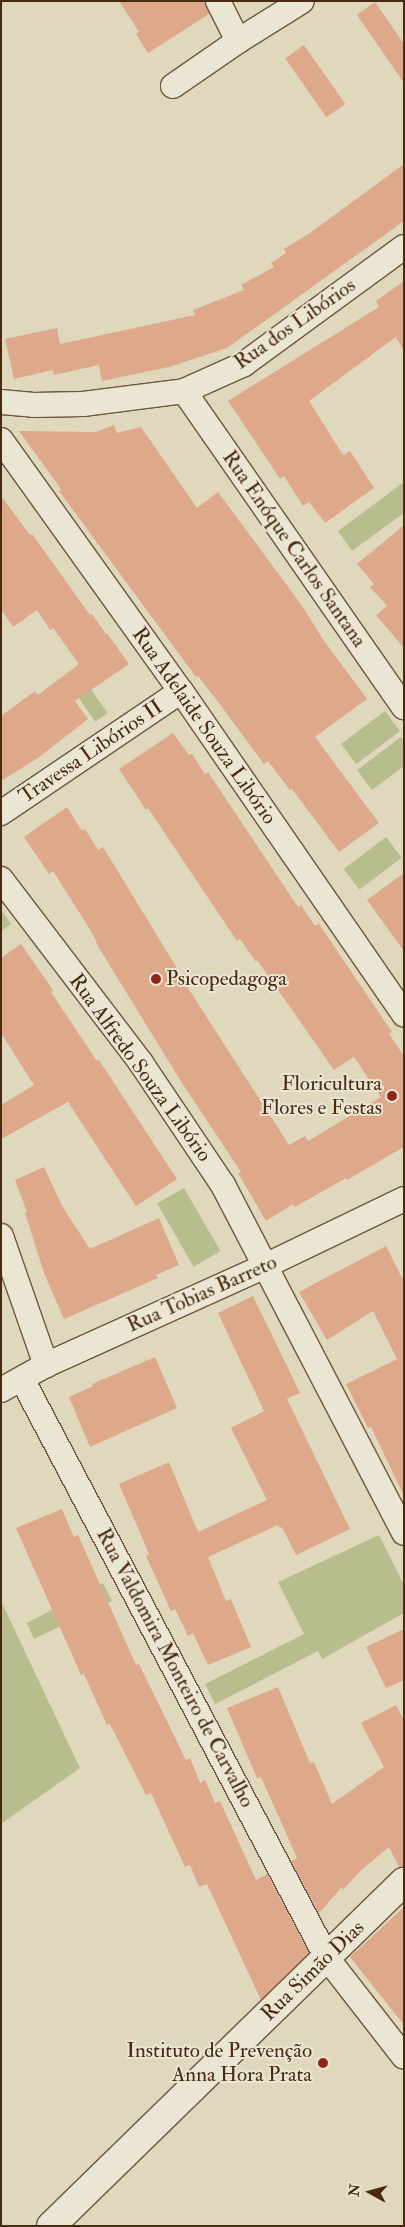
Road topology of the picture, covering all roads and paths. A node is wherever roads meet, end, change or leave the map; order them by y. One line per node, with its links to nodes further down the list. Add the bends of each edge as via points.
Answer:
1 (218, 1): 3 (street)
2 (302, 1): 3 (street)
3 (238, 41): 4 (street)
4 (173, 86)
5 (404, 247): 6 (street, Rua dos Libórios, via 244,364)
6 (184, 391): 7 (street, Rua dos Libórios, via 84,404); 10 (street, Rua Enóque Carlos Santana)
7 (1, 402)
8 (1, 440): 9 (street, Rua Adelaide Souza Libório)
9 (181, 691): 11 (street, Travessa Libórios II); 13 (street, Rua Adelaide Souza Libório)
10 (404, 707)
11 (1, 813)
12 (1, 879): 16 (street, Rua Alfredo Souza Libório, via 141,1063 223,1185)
13 (404, 1014)
14 (404, 1199): 16 (street, Rua Tobias Barreto)
15 (1, 1236): 17 (street)
16 (266, 1265): 17 (street, Rua Tobias Barreto); 20 (street, Rua Alfredo Souza Libório)
17 (46, 1365): 18 (street, Rua Tobias Barreto)
18 (22, 1379): 19 (street, Rua Tobias Barreto); 22 (street, Rua Valdomira Monteiro de Carvalho)
19 (1, 1390)
20 (404, 1533)
21 (404, 1882): 22 (street, Rua Simão Dias)
22 (327, 1958): 23 (street, Rua Valdomira Monteiro de Carvalho); 24 (street, Rua Simão Dias)
23 (404, 2057)
24 (50, 2226)

